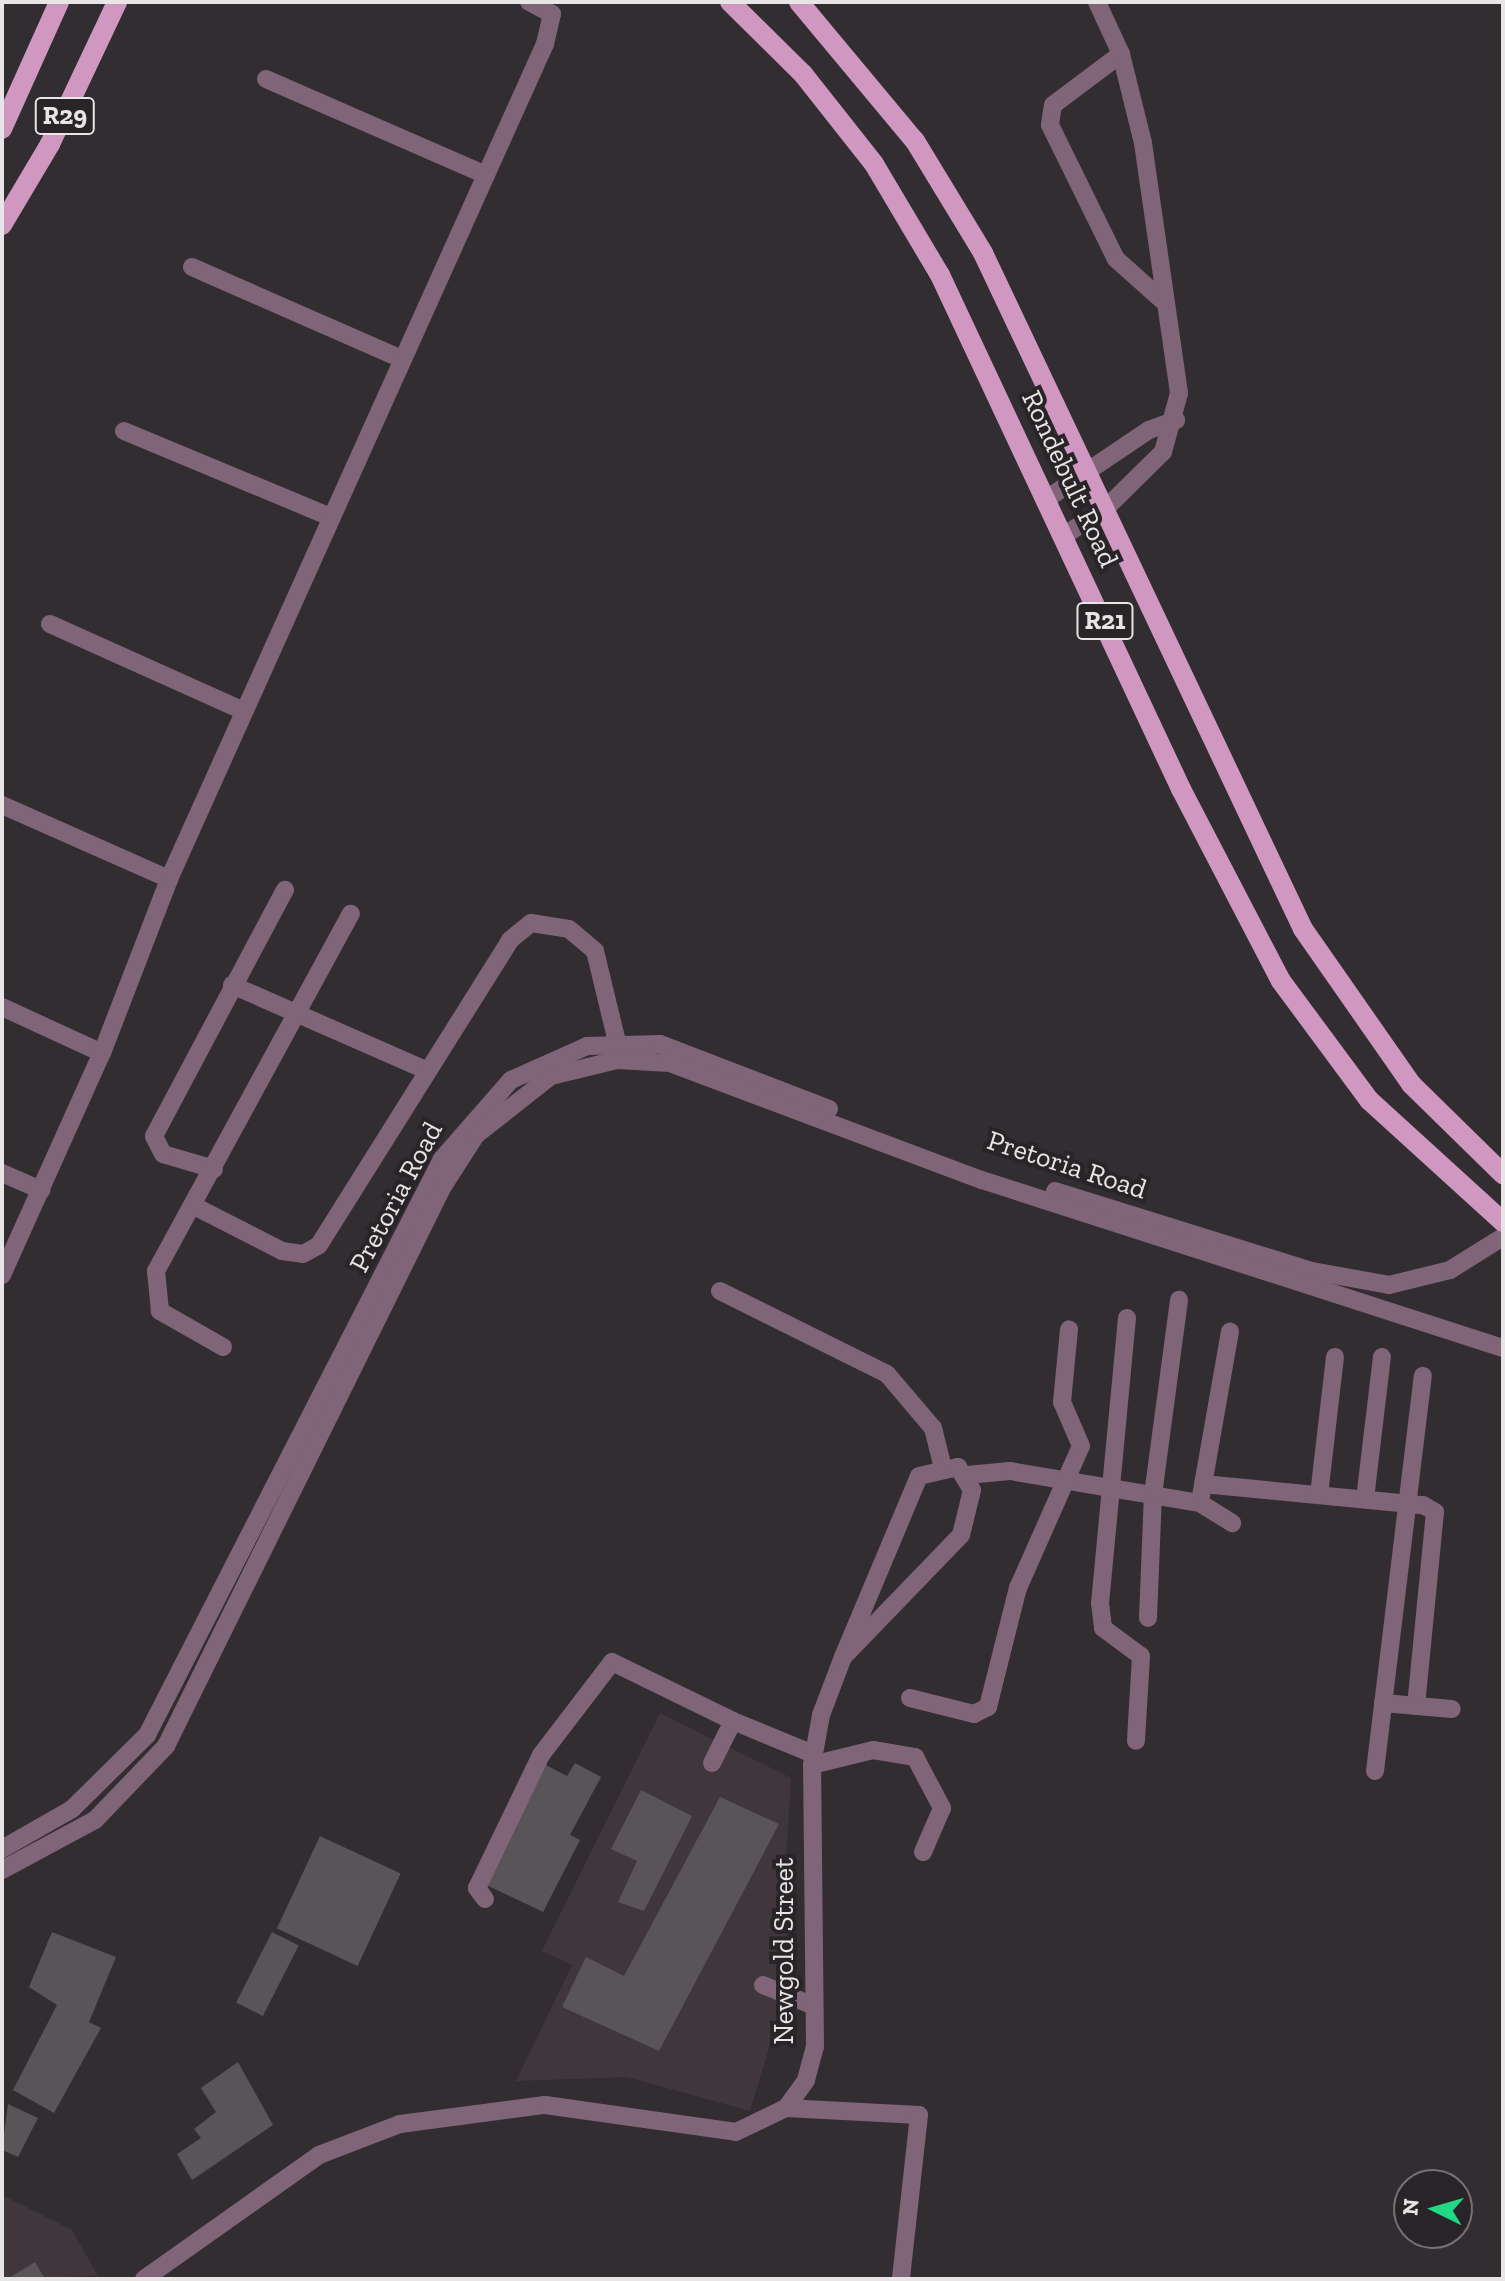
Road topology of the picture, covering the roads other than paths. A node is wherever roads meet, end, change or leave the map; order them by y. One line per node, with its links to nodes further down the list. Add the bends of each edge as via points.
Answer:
1 (59, 2): 9 (main road, R29)
2 (117, 2): 11 (main road, R29, via 50,144)
3 (529, 2): 10 (street, via 552,14 553,22)
4 (730, 2): 18 (main road, Rondebult Road / R21, via 803,74 874,164 974,339)
5 (799, 2): 17 (main road, Rondebult Road / R21, via 915,141 983,253)
6 (1097, 2): 7 (street)
7 (1121, 54): 13 (street, via 1143,143); 13 (street, via 1053,105 1050,125 1116,259)
8 (266, 79): 10 (street)
9 (2, 129)
10 (486, 175): 14 (street)
11 (2, 225)
12 (192, 267): 14 (street)
13 (1162, 300): 15 (street, via 1179,366)
14 (402, 359): 20 (street)
15 (1176, 420): 17 (street); 19 (street, via 1163,452)
16 (124, 431): 20 (street)
17 (1087, 472): 18 (street); 19 (main road, Rondebult Road / R21)
18 (1048, 498): 21 (main road, Rondebult Road / R21)
19 (1106, 508): 21 (street); 37 (main road, Rondebult Road / R21, via 1303,929 1411,1084)
20 (331, 517): 23 (street)
21 (1065, 535): 41 (main road, Rondebult Road / R21, via 1181,789 1281,981 1369,1100)
22 (50, 624): 23 (street)
23 (244, 711): 25 (street)
24 (2, 805): 25 (street)
25 (169, 879): 32 (street)
26 (285, 890): 28 (street)
27 (351, 914): 30 (street)
28 (232, 985): 30 (street); 35 (street, via 154,1136 163,1154)
29 (2, 1007): 32 (street)
30 (295, 1017): 34 (street); 35 (street)
31 (617, 1042): 33 (street, Pretoria Road); 34 (street, via 595,951 569,929 531,923 510,940); 39 (street, Pretoria Road, via 696,1054)
32 (102, 1053): 38 (street)
33 (589, 1055): 39 (street, Pretoria Road, via 670,1063); 71 (street, Pretoria Road, via 511,1080 459,1133); 73 (street, Pretoria Road, via 524,1093 458,1161)
34 (428, 1071): 40 (street, via 319,1245 303,1254 282,1251)
35 (214, 1169): 40 (street)
36 (2, 1173): 38 (street)
37 (1503, 1174)
38 (41, 1190): 44 (street)
39 (1070, 1203): 43 (street, Pretoria Road)
40 (194, 1206): 50 (street, via 156,1271 154,1294 160,1311)
41 (1503, 1222)
42 (1503, 1237): 43 (street, via 1450,1270 1389,1285)
43 (1272, 1266): 51 (street)
44 (2, 1275)
45 (720, 1291): 55 (street, via 887,1374 933,1428)
46 (1179, 1300): 60 (street)
47 (1127, 1318): 58 (street)
48 (1069, 1329): 57 (street, via 1062,1402 1081,1446)
49 (1230, 1332): 59 (street)
50 (223, 1347)
51 (1503, 1348)
52 (1335, 1357): 61 (street)
53 (1382, 1357): 62 (street)
54 (1423, 1376): 63 (street)
55 (942, 1465): 56 (street); 66 (street, Newgold Street, via 919,1476)
56 (967, 1475): 57 (street, via 1010,1471); 66 (street, via 967,1514 946,1558)
57 (1065, 1480): 58 (street); 67 (street, via 1059,1509 1018,1588 988,1707 974,1714)
58 (1111, 1488): 60 (street); 74 (street, via 1100,1603 1103,1628 1141,1656)
59 (1202, 1494): 60 (street); 61 (street); 64 (street)
60 (1153, 1495): 65 (street)
61 (1319, 1495): 62 (street)
62 (1365, 1499): 63 (street)
63 (1408, 1503): 68 (street); 69 (street, via 1435,1512 1436,1527)
64 (1232, 1523)
65 (1148, 1618)
66 (843, 1657): 75 (street, Newgold Street)
67 (910, 1698)
68 (1383, 1703): 69 (street); 77 (street)
69 (1416, 1706): 70 (street)
70 (1452, 1709)
71 (158, 1717): 73 (street); 78 (street, Pretoria Road, via 92,1794)
72 (733, 1721): 75 (street); 76 (street); 81 (street, via 612,1662 541,1755 477,1888)
73 (177, 1728): 80 (street, Pretoria Road, via 95,1820)
74 (1136, 1741)
75 (813, 1759): 79 (street, via 873,1750 915,1757 942,1808); 83 (street, Newgold Street)
76 (712, 1763)
77 (1375, 1771)
78 (2, 1849)
79 (923, 1852)
80 (2, 1870)
81 (485, 1899)
82 (763, 1985): 83 (street)
83 (814, 2006): 84 (street, Newgold Street, via 806,2080)
84 (786, 2108): 85 (street, via 736,2132 545,2105 400,2124 319,2155); 86 (street, via 919,2115)
85 (144, 2279)
86 (901, 2279)

